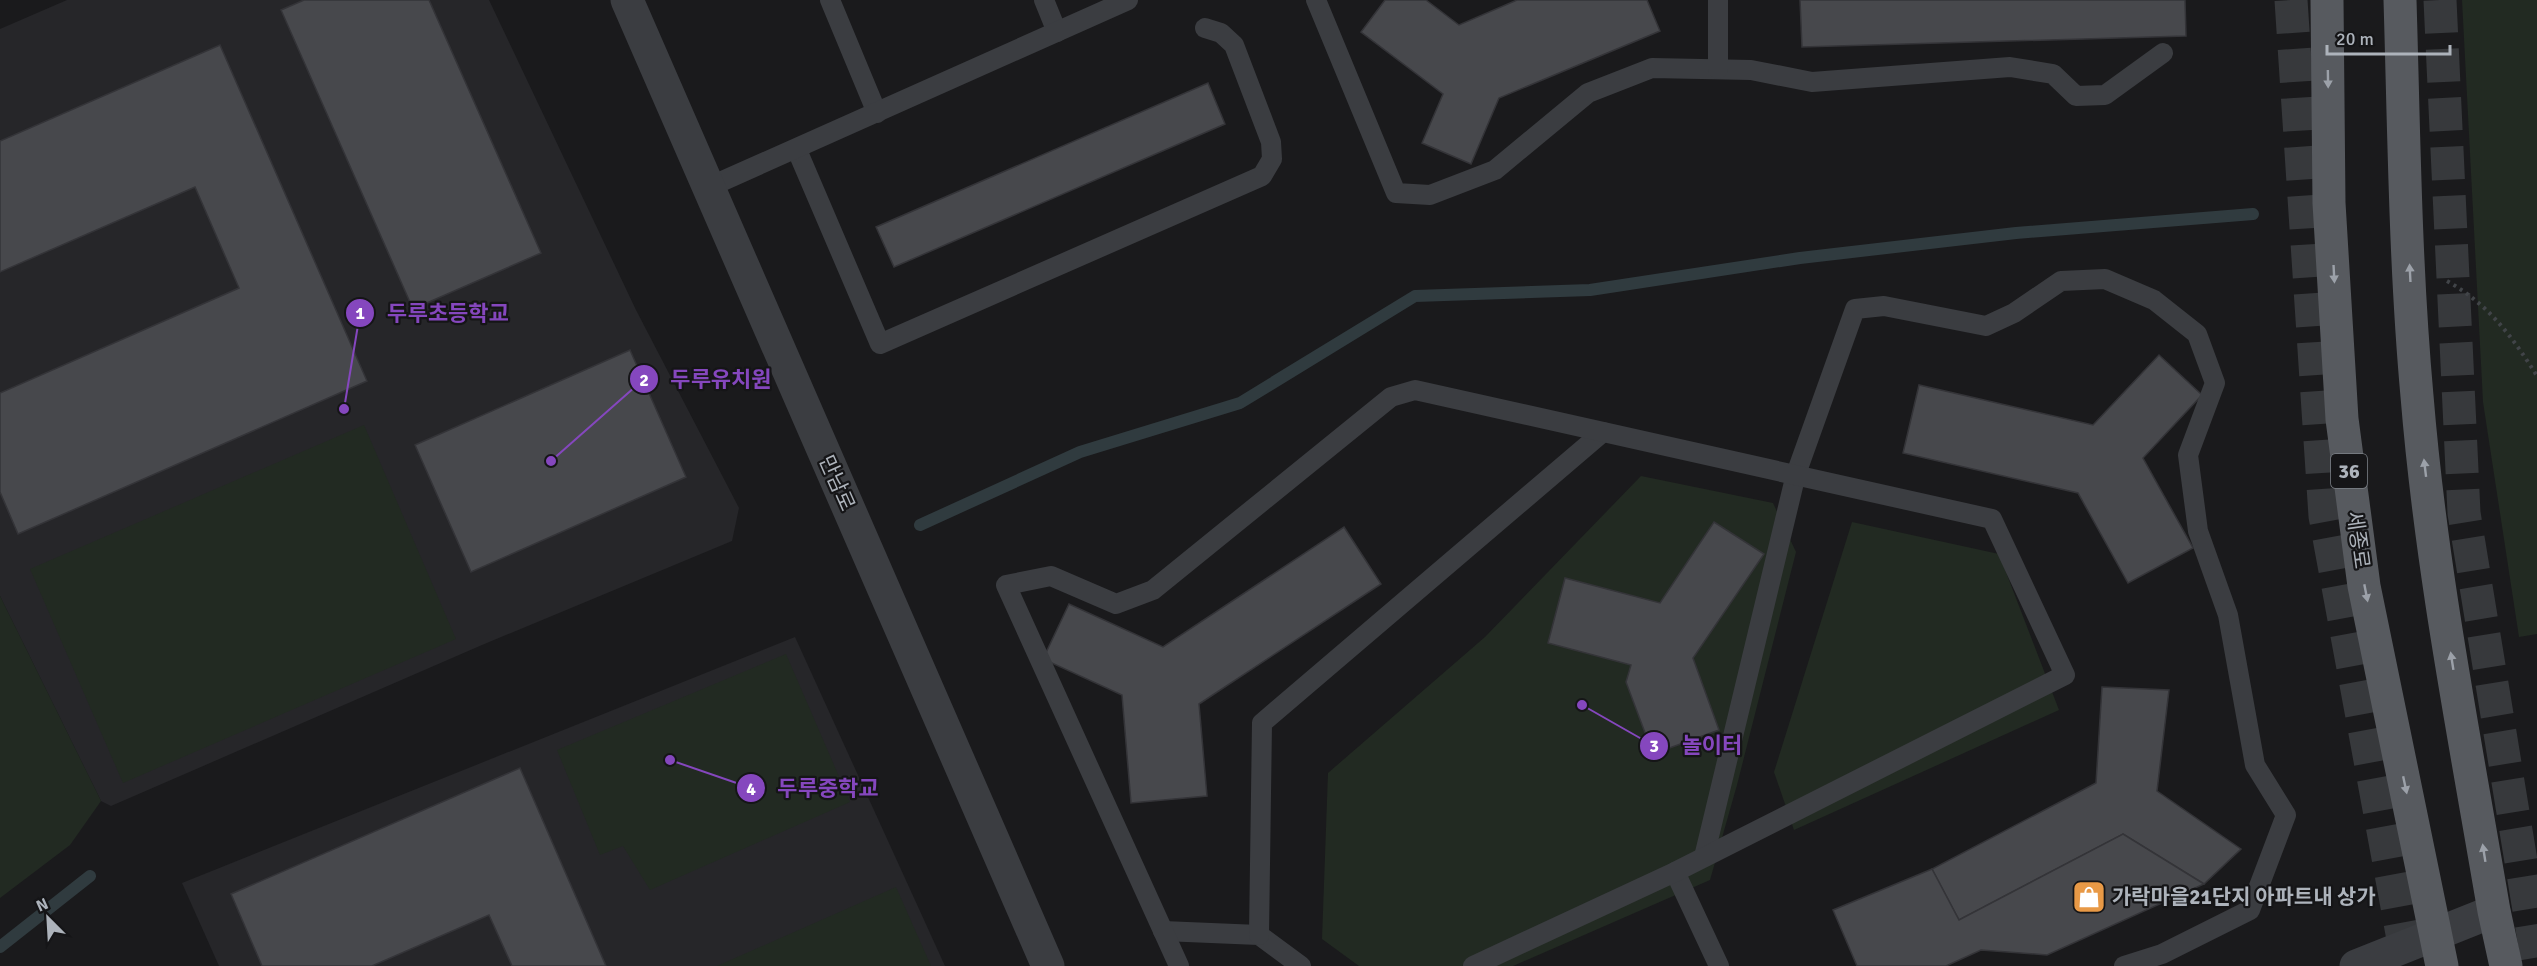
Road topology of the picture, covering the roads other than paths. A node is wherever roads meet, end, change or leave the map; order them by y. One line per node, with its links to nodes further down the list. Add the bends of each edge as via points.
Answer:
1 (627, 0): 15 (street, 만남로)
2 (830, 0): 13 (lane)
3 (1044, 0): 10 (lane)
4 (1128, 0): 10 (lane)
5 (1316, 0): 12 (lane, via 1396,193 1430,195 1495,170 1588,93 1641,72 1652,68)
6 (1718, 0): 12 (lane)
7 (2327, 0): 22 (main road, 세종로 / 36, one-way to 22, via 2330,203 2342,419 2364,586)
8 (2400, 0): 20 (main road, one-way to 8, via 2437,568 2416,396)
9 (1205, 28): 14 (lane, via 1221,33 1234,45 1271,142 1272,159 1262,176 880,344)
10 (1057, 32): 13 (lane)
11 (2163, 53): 12 (lane, via 2105,95 2076,96 2053,74 2010,67 1812,82 1751,70)
12 (1718, 69)
13 (877, 112): 14 (lane)
14 (797, 150): 15 (lane)
15 (709, 187): 24 (street, 만남로)
16 (1604, 432): 17 (lane); 21 (lane, via 1415,390 1392,397 1153,590 1116,604 1051,576 1006,585); 23 (lane, via 1262,723)
17 (1796, 474): 18 (lane); 18 (lane, via 1992,519 2065,675); 29 (lane, via 1855,309 1884,306 1986,326 2014,313 2061,281 2105,279 2154,300 2197,334 2215,383 2188,455 2198,531 2228,615 2254,765 2286,815 2250,910 2162,954)
18 (1704, 857): 19 (lane)
19 (1675, 872): 27 (lane); 28 (lane)
20 (2494, 911): 22 (street); 32 (main road)
21 (1163, 931): 23 (lane); 25 (lane)
22 (2435, 934): 30 (street); 31 (main road, 세종로 / 36)
23 (1259, 935): 26 (lane)
24 (1048, 966)
25 (1179, 966)
26 (1301, 966)
27 (1473, 966)
28 (1719, 966)
29 (2124, 966)
30 (2356, 966)
31 (2442, 966)
32 (2506, 966)

